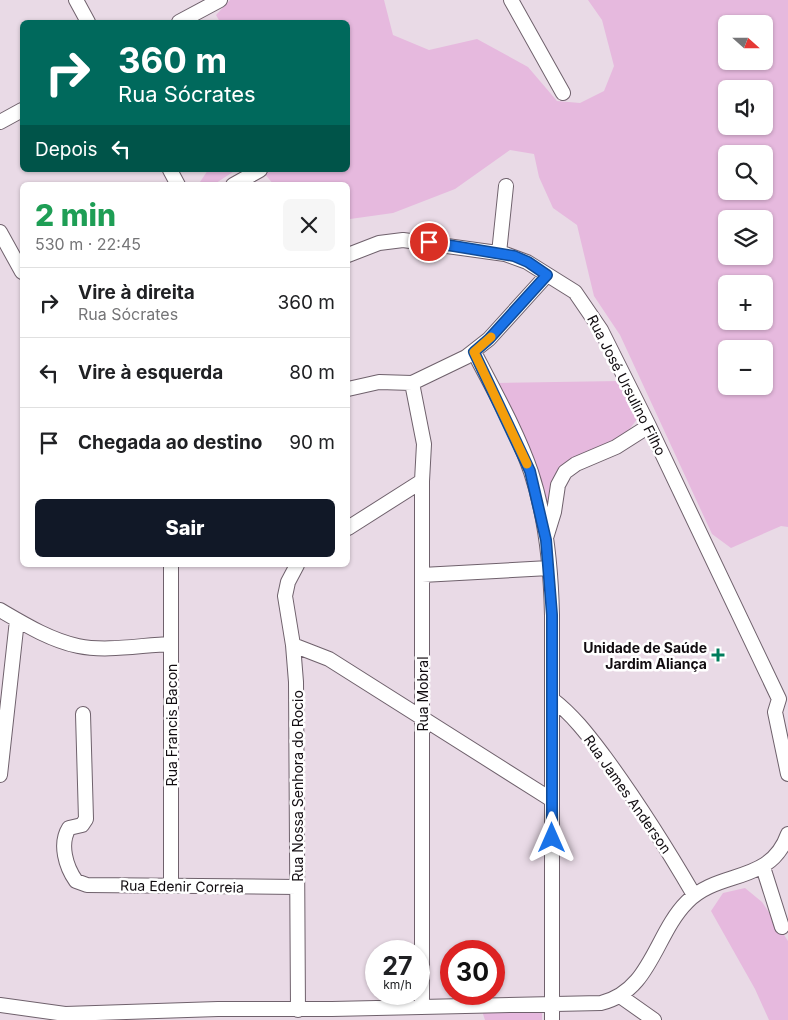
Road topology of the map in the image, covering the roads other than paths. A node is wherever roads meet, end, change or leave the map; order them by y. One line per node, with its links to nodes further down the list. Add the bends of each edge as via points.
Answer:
1 (76, 0): 4 (street)
2 (220, 0): 5 (street)
3 (511, 0): 6 (street)
4 (87, 20)
5 (184, 20)
6 (563, 93)
7 (20, 111): 8 (street)
8 (0, 122)
9 (256, 172): 10 (street)
10 (238, 182)
11 (506, 186): 13 (street)
12 (0, 232): 15 (street)
13 (499, 253): 14 (street, Rua José Ursulino Filho, via 403,240); 16 (street, Rua José Ursulino Filho, via 521,258)
14 (350, 254)
15 (20, 268)
16 (547, 275): 17 (street); 20 (street, Rua José Ursulino Filho, via 575,292 589,309)
17 (474, 352): 18 (street); 23 (street, via 530,471)
18 (412, 383): 19 (street, via 379,382); 21 (street, Rua Mobral, via 424,444)
19 (350, 389)
20 (649, 426): 23 (street, via 622,444 565,472 558,484); 33 (street, Rua José Ursulino Filho)
21 (422, 482): 22 (street); 27 (street, Rua Mobral)
22 (350, 527)
23 (546, 540): 26 (street)
24 (171, 567): 30 (street, Rua Francis Bacon)
25 (296, 567): 31 (street, Rua Nossa Senhora do Rocio, via 286,590)
26 (549, 568): 27 (street); 32 (street)
27 (422, 575): 35 (street, Rua Mobral)
28 (0, 610): 29 (street)
29 (17, 620): 30 (street, via 78,646); 37 (street)
30 (171, 644): 41 (street, Rua Francis Bacon)
31 (294, 645): 35 (street, via 329,659); 42 (street, Rua Nossa Senhora do Rocio)
32 (552, 699): 38 (street); 43 (street, Rua James Anderson, via 573,717 613,768)
33 (783, 699): 36 (street, via 775,712)
34 (83, 714): 41 (street, Rua Edenir Correia, via 86,819 82,825 69,828 65,838 65,860 71,874 81,884)
35 (422, 718): 38 (street); 48 (street, Rua Mobral)
36 (788, 774)
37 (0, 775)
38 (552, 800): 47 (street)
39 (788, 834): 40 (street, via 776,856)
40 (763, 867): 43 (street, via 715,884); 44 (street)
41 (171, 885): 42 (street, Rua Edenir Correia)
42 (297, 887): 49 (street, Rua Nossa Senhora do Rocio)
43 (694, 896): 45 (street, via 676,916 642,974)
44 (782, 927)
45 (620, 996): 47 (street, via 601,1003); 54 (street)
46 (0, 1005): 52 (street, via 45,1013)
47 (552, 1005): 48 (street); 53 (street)
48 (422, 1007): 51 (street)
49 (298, 1010): 50 (street); 51 (street)
50 (218, 1014): 52 (street)
51 (332, 1015)
52 (106, 1017)
53 (552, 1020)
54 (654, 1020)

